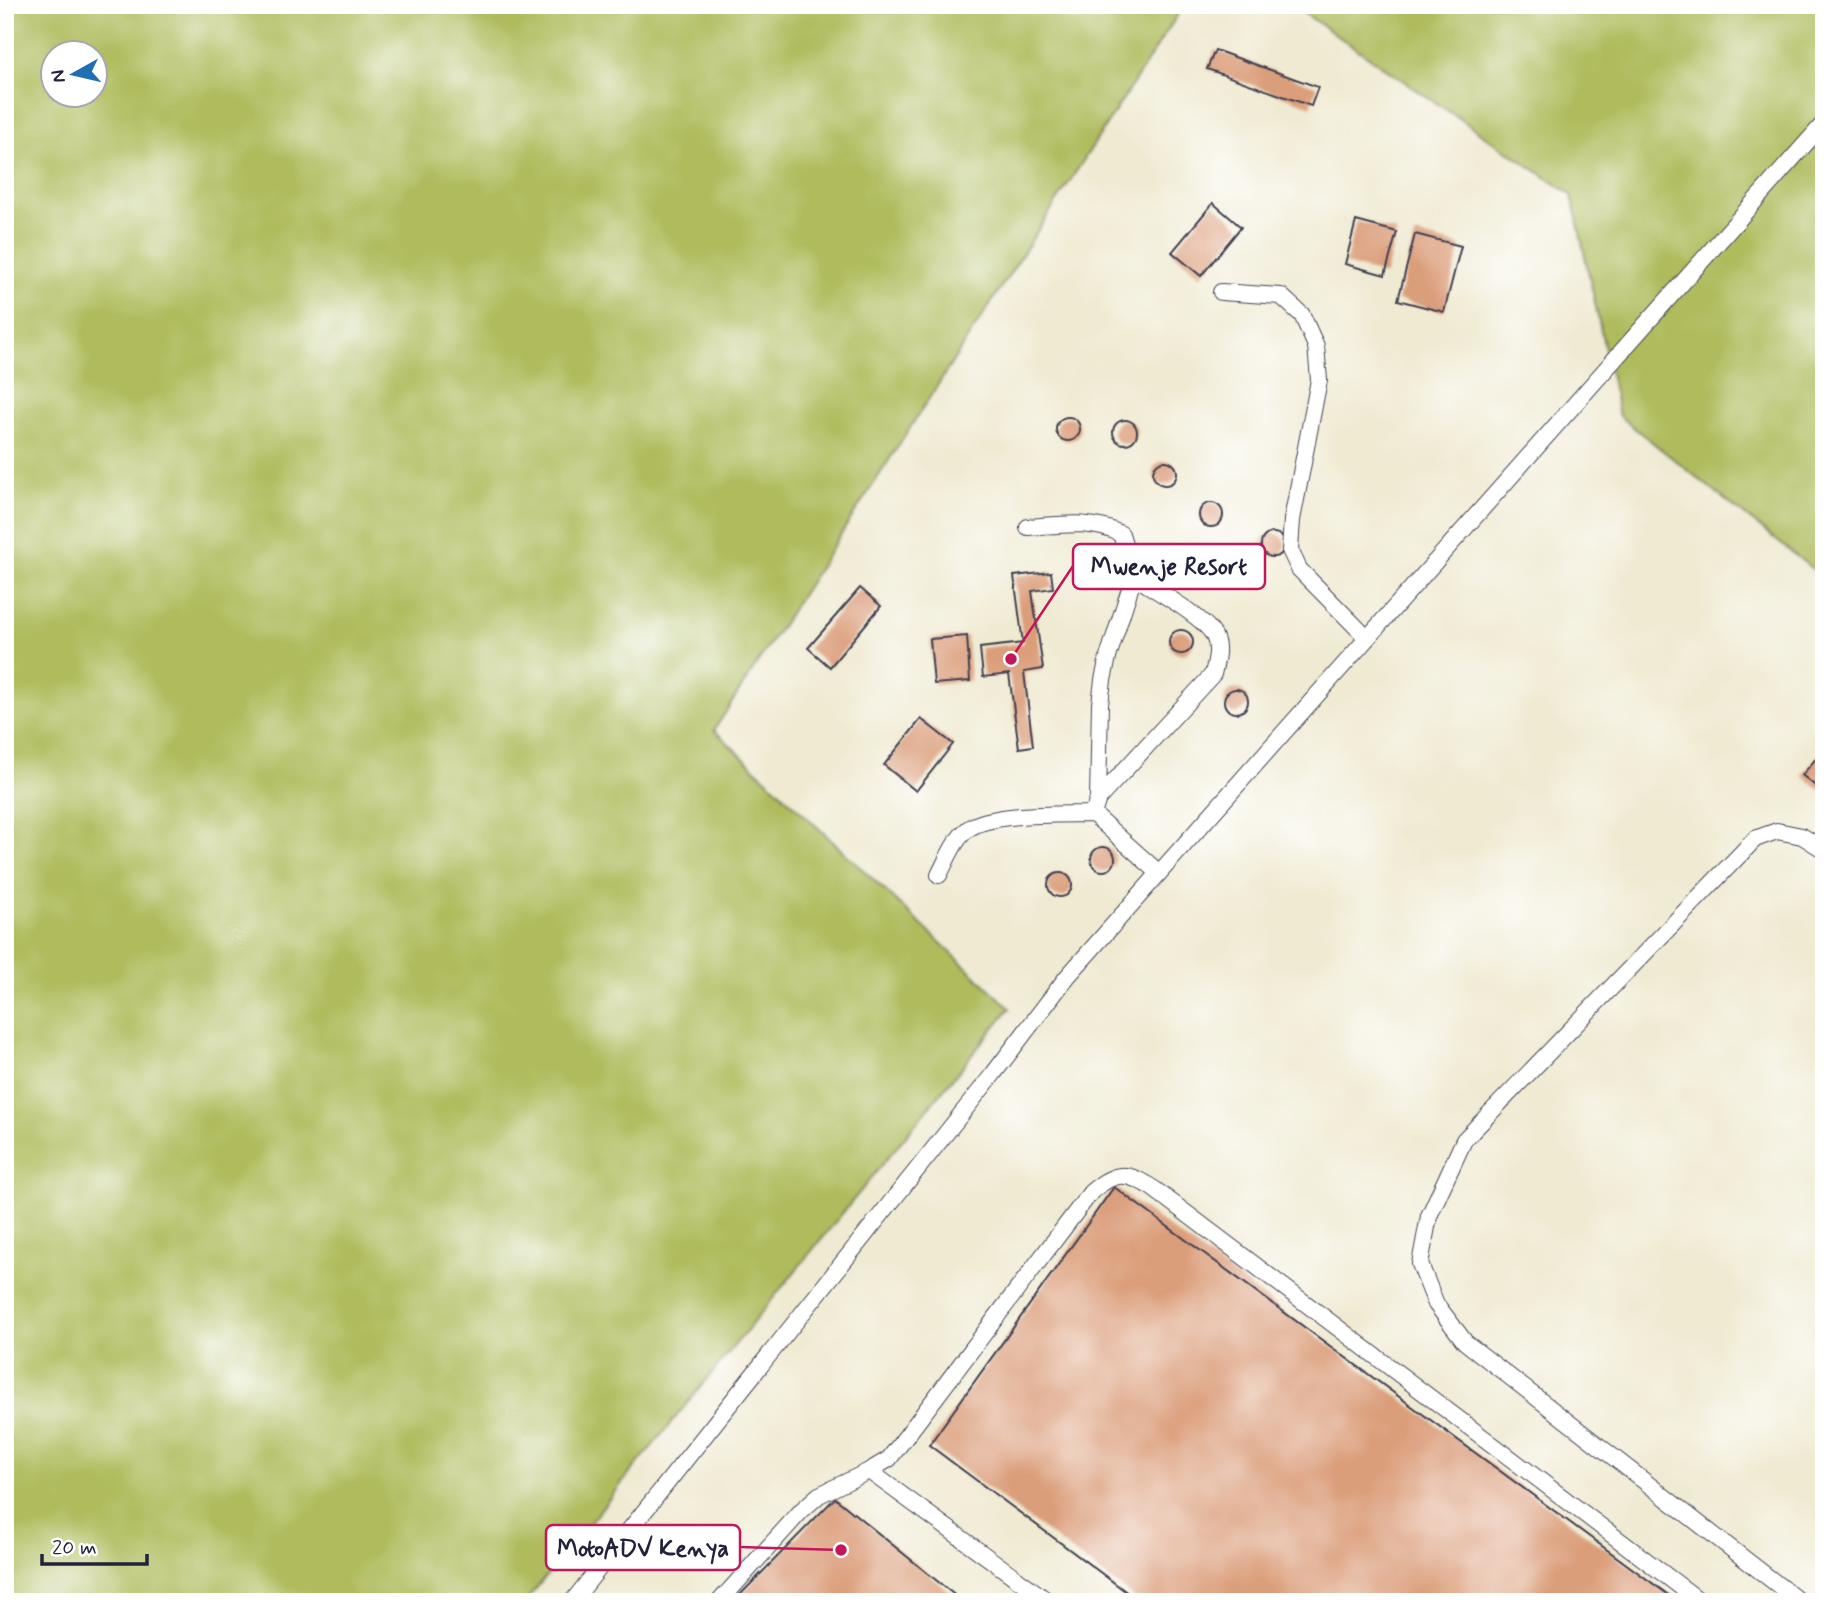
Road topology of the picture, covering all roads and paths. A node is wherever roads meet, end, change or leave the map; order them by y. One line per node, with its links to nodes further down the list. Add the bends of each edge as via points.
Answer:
1 (1824, 123): 5 (lane)
2 (1221, 292): 5 (lane, via 1281,296 1302,316 1316,346 1319,380 1290,550 1299,569)
3 (1028, 527): 4 (lane, via 1086,523 1106,527 1121,534)
4 (1134, 576): 6 (lane, via 1103,680); 6 (lane, via 1204,622 1215,637 1217,657 1213,674)
5 (1367, 638): 8 (lane)
6 (1096, 806): 8 (lane); 9 (lane, via 982,822 956,843)
7 (1824, 850): 15 (lane, via 1802,836 1777,831 1755,839 1464,1140 1429,1216 1420,1264 1436,1304 1465,1342)
8 (1159, 873): 11 (lane, via 1067,977)
9 (939, 876)
10 (869, 1471): 12 (lane, via 818,1495); 13 (lane); 14 (lane, via 888,1459 1091,1192 1112,1177 1135,1177)
11 (572, 1602)
12 (719, 1602)
13 (1049, 1602)
14 (1702, 1602)
15 (1800, 1602)

